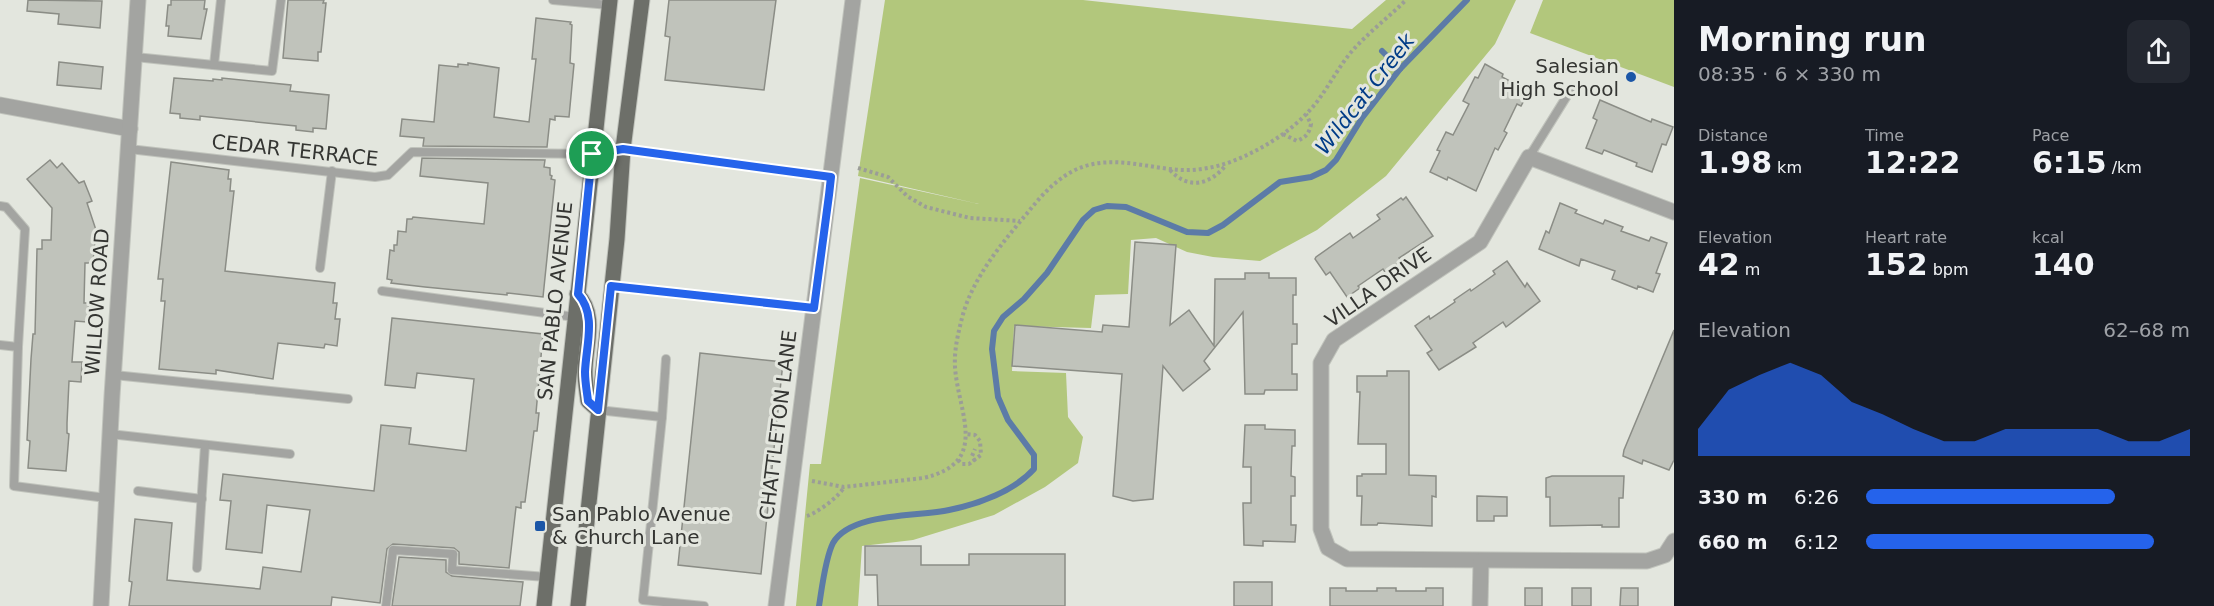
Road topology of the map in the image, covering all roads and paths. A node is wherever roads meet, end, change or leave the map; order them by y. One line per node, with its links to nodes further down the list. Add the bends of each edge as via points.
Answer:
1 (138, 0): 9 (street, WILLOW ROAD)
2 (221, 0): 10 (lane)
3 (281, 0): 10 (lane, via 272,70)
4 (553, 0): 8 (lane)
5 (642, 0): 17 (main road)
6 (853, 0): 24 (street, CHATTLETON LANE)
7 (1406, 0): 13 (path, via 1353,50)
8 (609, 3): 18 (main road, SAN PABLO AVENUE)
9 (135, 57): 10 (lane); 14 (street, WILLOW ROAD)
10 (214, 65)
11 (1570, 91): 19 (lane)
12 (0, 105): 14 (street)
13 (1306, 114): 15 (path); 15 (path, via 1311,124 1304,138 1296,141)
14 (130, 129): 16 (street, WILLOW ROAD)
15 (1283, 134): 20 (path)
16 (129, 149): 23 (lane, CEDAR TERRACE); 37 (street, WILLOW ROAD)
17 (623, 149): 18 (lane, CEDAR TERRACE); 24 (lane, CEDAR TERRACE); 29 (main road)
18 (592, 154): 23 (lane, CEDAR TERRACE, via 412,152 388,175); 31 (main road, SAN PABLO AVENUE)
19 (1528, 158): 26 (street); 55 (street, VILLA DRIVE, via 1480,242 1334,340 1321,363 1321,530 1328,548 1347,559)
20 (1226, 164): 22 (path, via 1199,170); 22 (path, via 1206,182 1196,184 1184,182)
21 (858, 168): 27 (path, via 888,177 907,196 926,207 970,218)
22 (1169, 169): 27 (path, via 1137,162 1089,165 1050,187)
23 (332, 171): 28 (lane)
24 (831, 177): 32 (street, CHATTLETON LANE)
25 (0, 206): 35 (lane, via 6,207 25,230)
26 (1674, 212)
27 (1021, 221): 42 (path, via 980,276 962,315 955,366)
28 (320, 268)
29 (611, 286): 32 (lane); 39 (main road)
30 (382, 291): 33 (lane)
31 (578, 294): 33 (main road, SAN PABLO AVENUE); 39 (main road, via 586,303 589,316 585,373 588,401)
32 (814, 308): 63 (street, CHATTLETON LANE)
33 (575, 317): 57 (main road, SAN PABLO AVENUE)
34 (0, 345): 35 (lane)
35 (18, 347): 51 (lane, via 14,486)
36 (666, 358): 40 (lane)
37 (114, 375): 38 (lane); 41 (street, WILLOW ROAD)
38 (348, 399)
39 (598, 410): 40 (lane); 61 (main road)
40 (662, 417): 62 (lane, via 643,600)
41 (110, 434): 43 (lane); 51 (street, WILLOW ROAD)
42 (966, 434): 46 (path); 47 (path, via 975,435 980,441 981,455)
43 (205, 445): 45 (lane); 52 (lane)
44 (975, 449): 47 (path)
45 (290, 454)
46 (958, 460): 47 (path, via 962,464); 49 (path, via 936,475)
47 (975, 461)
48 (812, 482): 49 (path)
49 (844, 487): 53 (path, via 840,495)
50 (138, 491): 52 (lane)
51 (106, 498): 58 (street, WILLOW ROAD)
52 (202, 499): 56 (lane)
53 (807, 516)
54 (1674, 541): 55 (street, VILLA DRIVE, via 1665,555 1647,561)
55 (1481, 561): 64 (street)
56 (197, 568)
57 (547, 577): 59 (lane, via 452,570 453,554 393,550); 60 (main road, SAN PABLO AVENUE)
58 (101, 606)
59 (386, 606)
60 (544, 606)
61 (578, 606)
62 (704, 606)
63 (776, 606)
64 (1480, 606)

